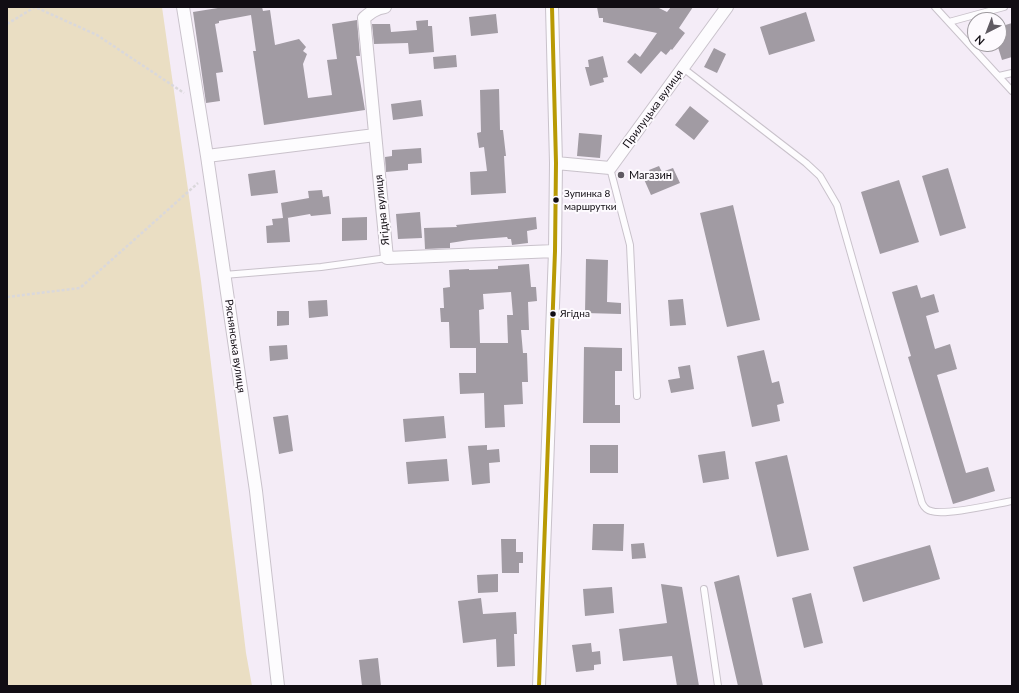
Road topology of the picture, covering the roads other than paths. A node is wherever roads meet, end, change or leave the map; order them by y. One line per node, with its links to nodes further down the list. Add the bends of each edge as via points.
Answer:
1 (183, 7): 13 (street, Ряснянська вулиця)
2 (385, 7): 12 (street, Ягідна вулиця, via 380,7 364,18)
3 (552, 7): 14 (street)
4 (727, 7): 8 (street, Прилуцька вулиця)
5 (935, 7): 7 (lane)
6 (1004, 7): 7 (lane)
7 (948, 22): 10 (lane)
8 (683, 68): 15 (street, Прилуцька вулиця); 20 (lane, via 806,164 820,176 829,190 837,205 882,368 925,508 930,511 954,511)
9 (1012, 73): 10 (lane)
10 (999, 76): 11 (lane)
11 (1012, 91)
12 (375, 136): 13 (street); 17 (street, Ягідна вулиця)
13 (206, 156): 18 (street, Ряснянська вулиця)
14 (556, 163): 15 (street); 16 (street)
15 (610, 168): 19 (lane, via 630,245)
16 (555, 251): 17 (street, Ягідна вулиця); 23 (street)
17 (387, 258): 18 (lane, via 321,267)
18 (224, 275): 22 (street, Ряснянська вулиця, via 256,491)
19 (637, 396)
20 (1012, 501)
21 (704, 589): 24 (lane)
22 (278, 686)
23 (539, 686)
24 (718, 686)

